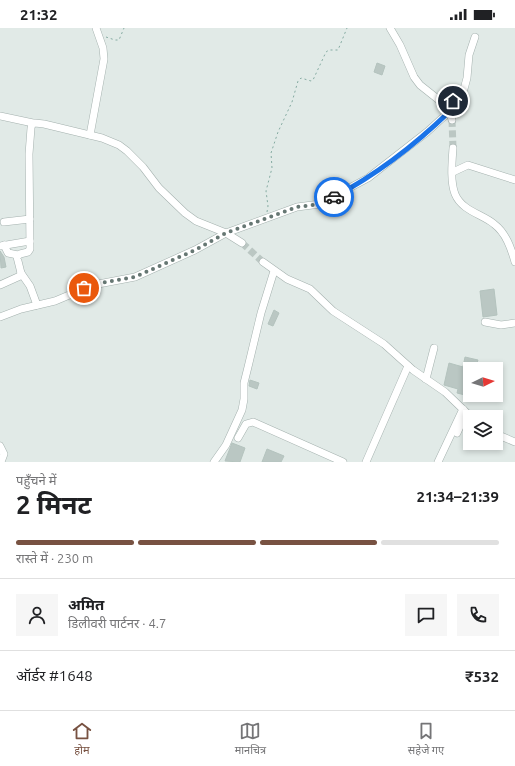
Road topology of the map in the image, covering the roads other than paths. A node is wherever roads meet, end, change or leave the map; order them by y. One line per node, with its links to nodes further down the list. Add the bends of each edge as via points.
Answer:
1 (96, 28): 8 (street, via 104,59)
2 (390, 28): 4 (street, via 420,85)
3 (474, 37): 4 (street, via 469,55 468,78 464,89)
4 (448, 109): 6 (street); 14 (street, via 411,145 358,184 320,204 297,207)
5 (0, 116): 7 (street)
6 (452, 120)
7 (36, 123): 8 (street); 12 (street, via 31,128)
8 (90, 135): 14 (street, via 112,141 127,151 185,213 196,221)
9 (453, 148): 10 (street)
10 (453, 172): 11 (street, via 468,165); 20 (street, via 453,186 458,200 501,230)
11 (515, 180)
12 (30, 219): 13 (street); 15 (street)
13 (4, 222)
14 (226, 233): 16 (street); 24 (street, via 135,277 93,284)
15 (30, 240): 17 (street); 18 (street, via 30,251)
16 (242, 243)
17 (2, 246): 18 (street, via 8,253)
18 (18, 255): 22 (street)
19 (263, 262): 21 (street)
20 (515, 262)
21 (274, 271): 29 (street, via 310,289 333,311 384,344); 39 (street, via 244,383 242,410 226,445)
22 (21, 273): 23 (street, via 20,276); 24 (street, via 27,280)
23 (2, 284)
24 (37, 305): 25 (street)
25 (0, 317)
26 (485, 322): 27 (street, via 501,325)
27 (515, 323)
28 (434, 348): 30 (street)
29 (408, 366): 30 (street); 41 (street)
30 (426, 379): 31 (street)
31 (464, 410)
32 (463, 420): 42 (street)
33 (463, 421): 43 (street)
34 (503, 436): 36 (street)
35 (238, 438): 40 (street, via 246,424 253,422)
36 (515, 442)
37 (0, 446): 38 (street, via 4,454)
38 (1, 462)
39 (214, 462)
40 (343, 462)
41 (366, 462)
42 (438, 462)
43 (443, 462)

